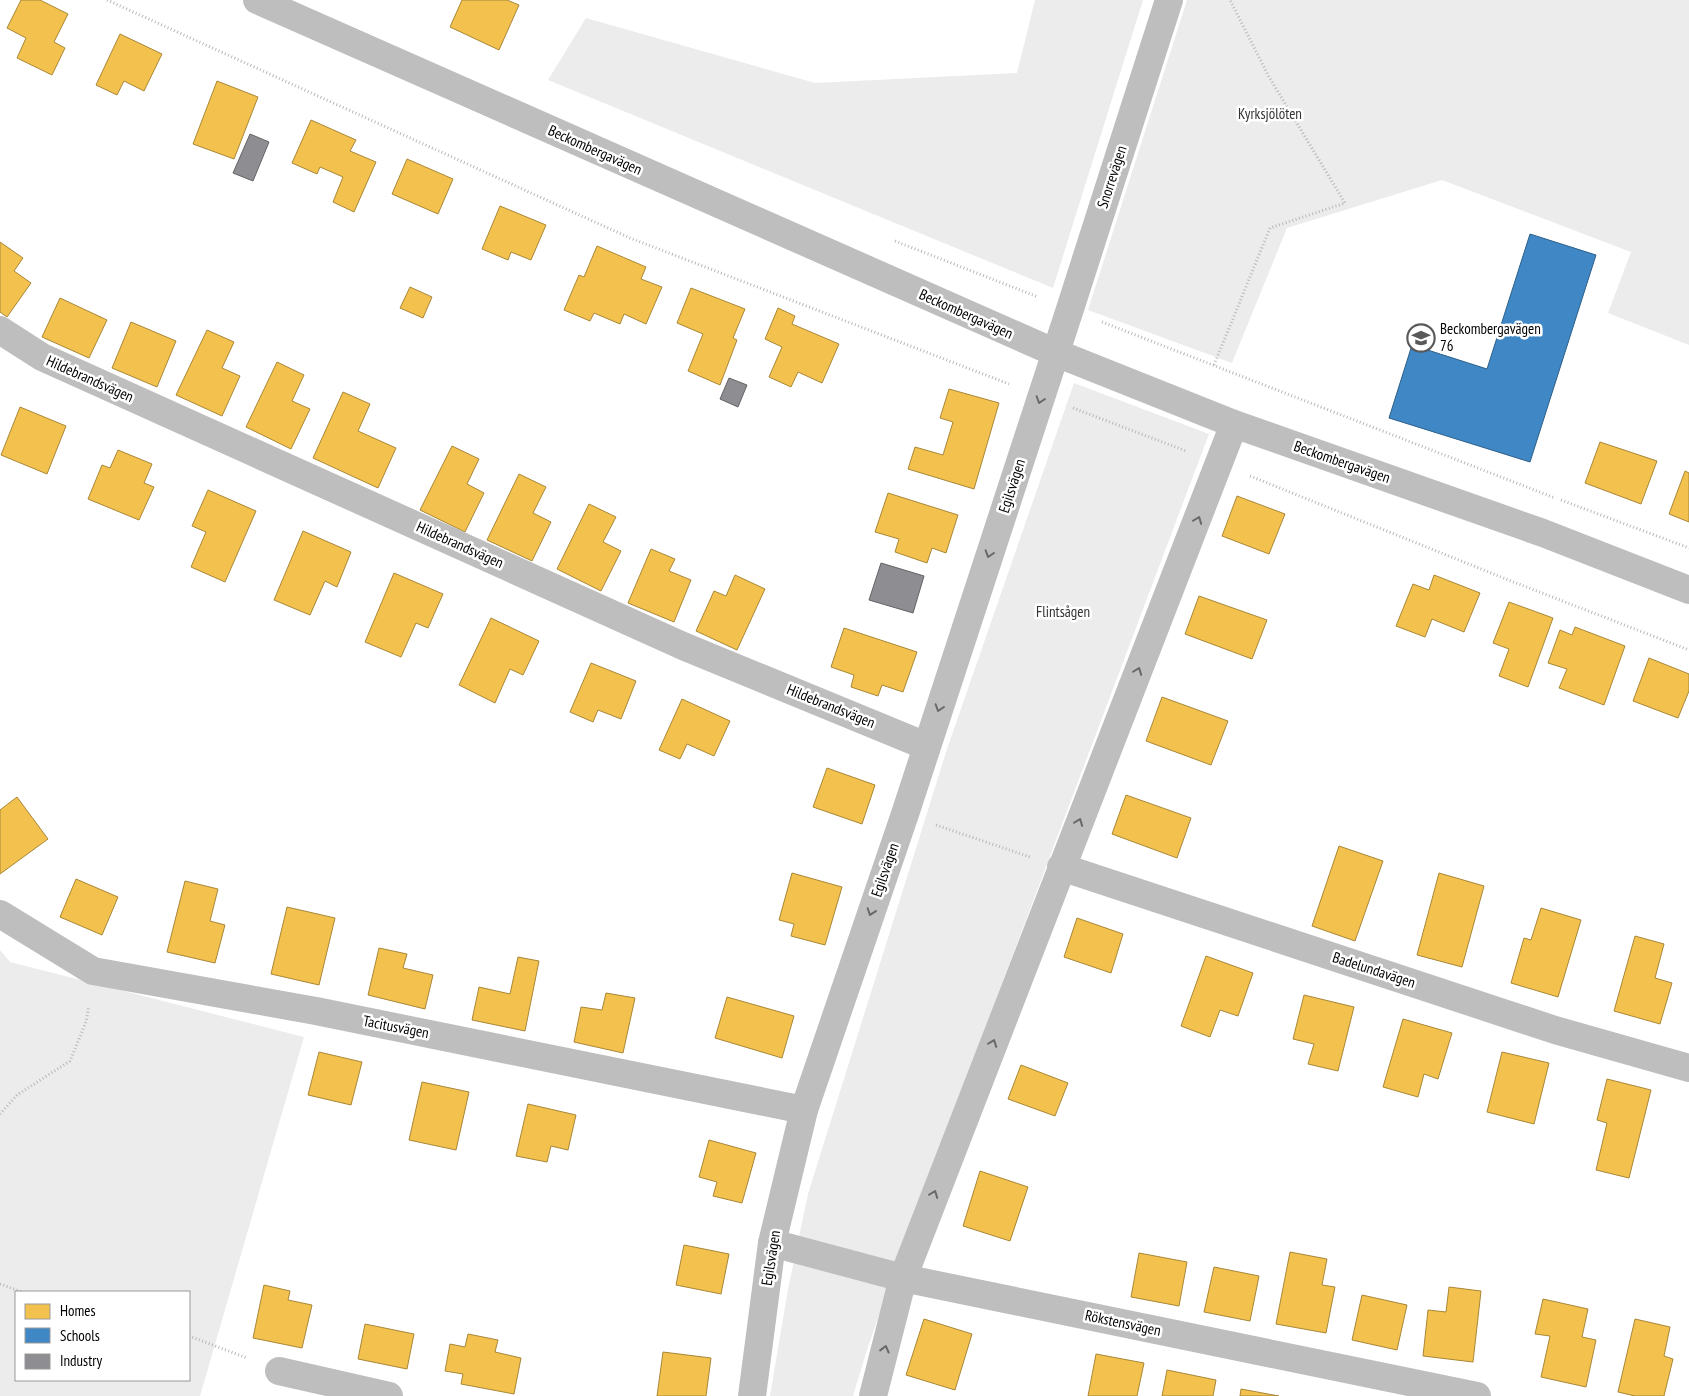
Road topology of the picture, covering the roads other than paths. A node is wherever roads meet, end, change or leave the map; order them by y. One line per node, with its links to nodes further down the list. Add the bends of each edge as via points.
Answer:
1 (257, 0): 4 (street, Beckombergavägen)
2 (1169, 0): 4 (street, Snorrevägen)
3 (0, 330): 7 (street, Hildebrandsvägen, via 42,358 683,646)
4 (1056, 354): 5 (street, Beckombergavägen); 7 (street, Egilsvägen, one-way to 7)
5 (1234, 424): 6 (street, Beckombergavägen, via 1543,533); 8 (street, one-way to 5)
6 (1689, 590)
7 (926, 746): 11 (street, Egilsvägen, one-way to 11)
8 (1061, 867): 10 (street, Badelundavägen, via 1555,1030); 13 (street, one-way to 8)
9 (0, 914): 11 (street, Tacitusvägen, via 93,971 316,1011)
10 (1689, 1068)
11 (804, 1110): 12 (street, Egilsvägen)
12 (772, 1243): 13 (street, Rökstensvägen); 16 (street, Egilsvägen)
13 (902, 1278): 17 (street, one-way to 13); 18 (street, Rökstensvägen)
14 (280, 1372): 15 (street)
15 (389, 1396)
16 (752, 1396)
17 (873, 1396)
18 (1477, 1396)

